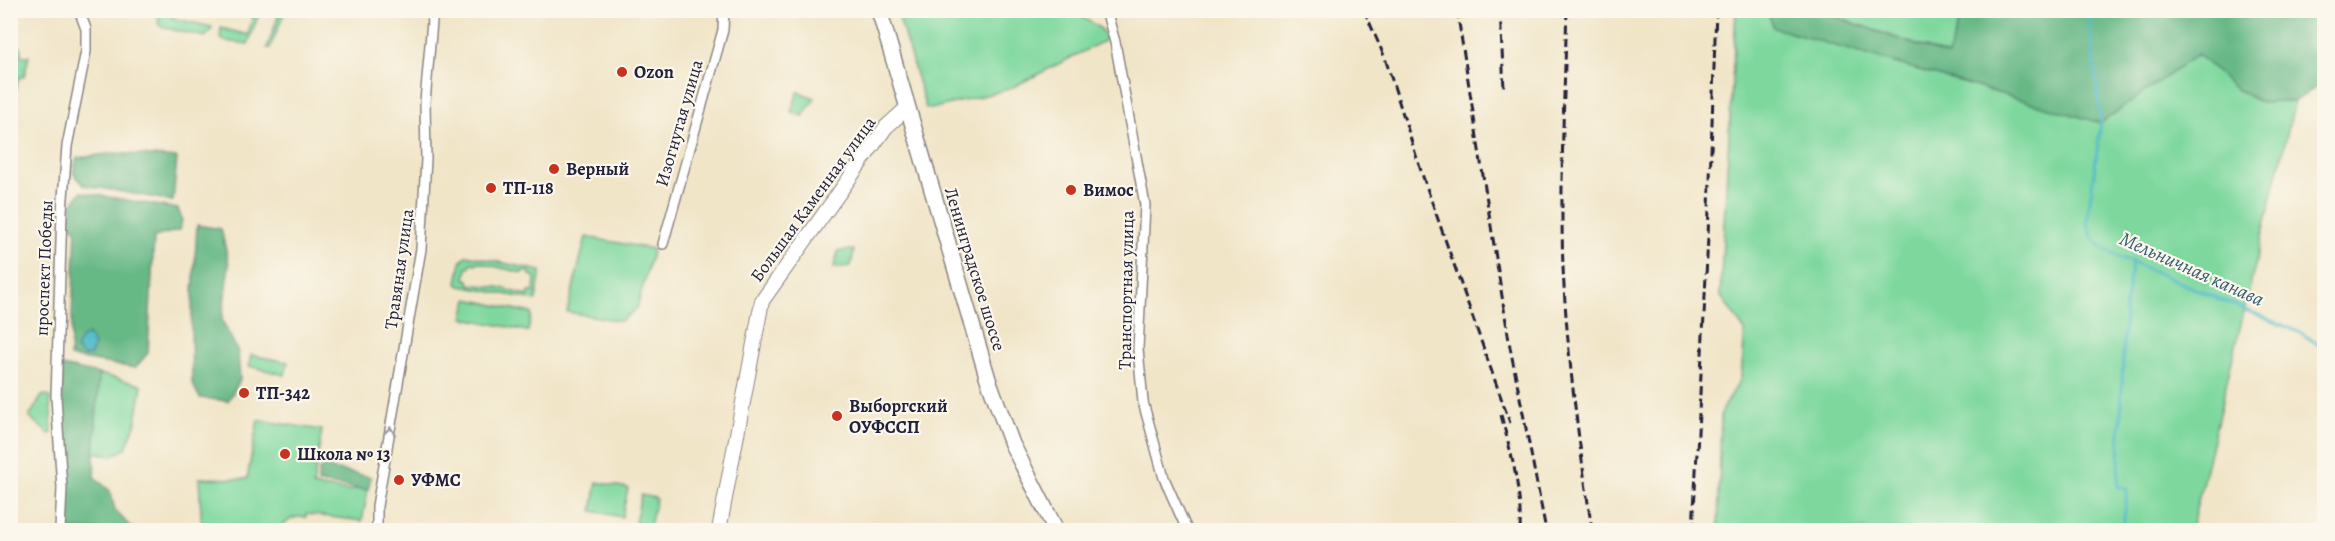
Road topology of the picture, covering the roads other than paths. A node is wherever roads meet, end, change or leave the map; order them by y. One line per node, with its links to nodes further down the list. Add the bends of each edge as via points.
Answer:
1 (79, 10): 8 (street, проспект Победы, via 86,29 86,51 67,146 62,211 56,397 62,488)
2 (433, 10): 9 (street, Травяная улица, one-way to 2, via 377,506 422,249 425,102)
3 (724, 10): 7 (street, Изогнутая улица, via 723,30)
4 (879, 10): 6 (main road, Ленинградское шоссе)
5 (1106, 10): 12 (street, Транспортная улица, via 1145,205 1138,349 1143,402 1164,478)
6 (907, 108): 10 (street, Большая Каменная улица, via 886,127 762,301); 11 (main road, Ленинградское шоссе, via 988,379 1012,444)
7 (663, 244)
8 (60, 531)
9 (377, 531)
10 (719, 531)
11 (1056, 531)
12 (1186, 531)

